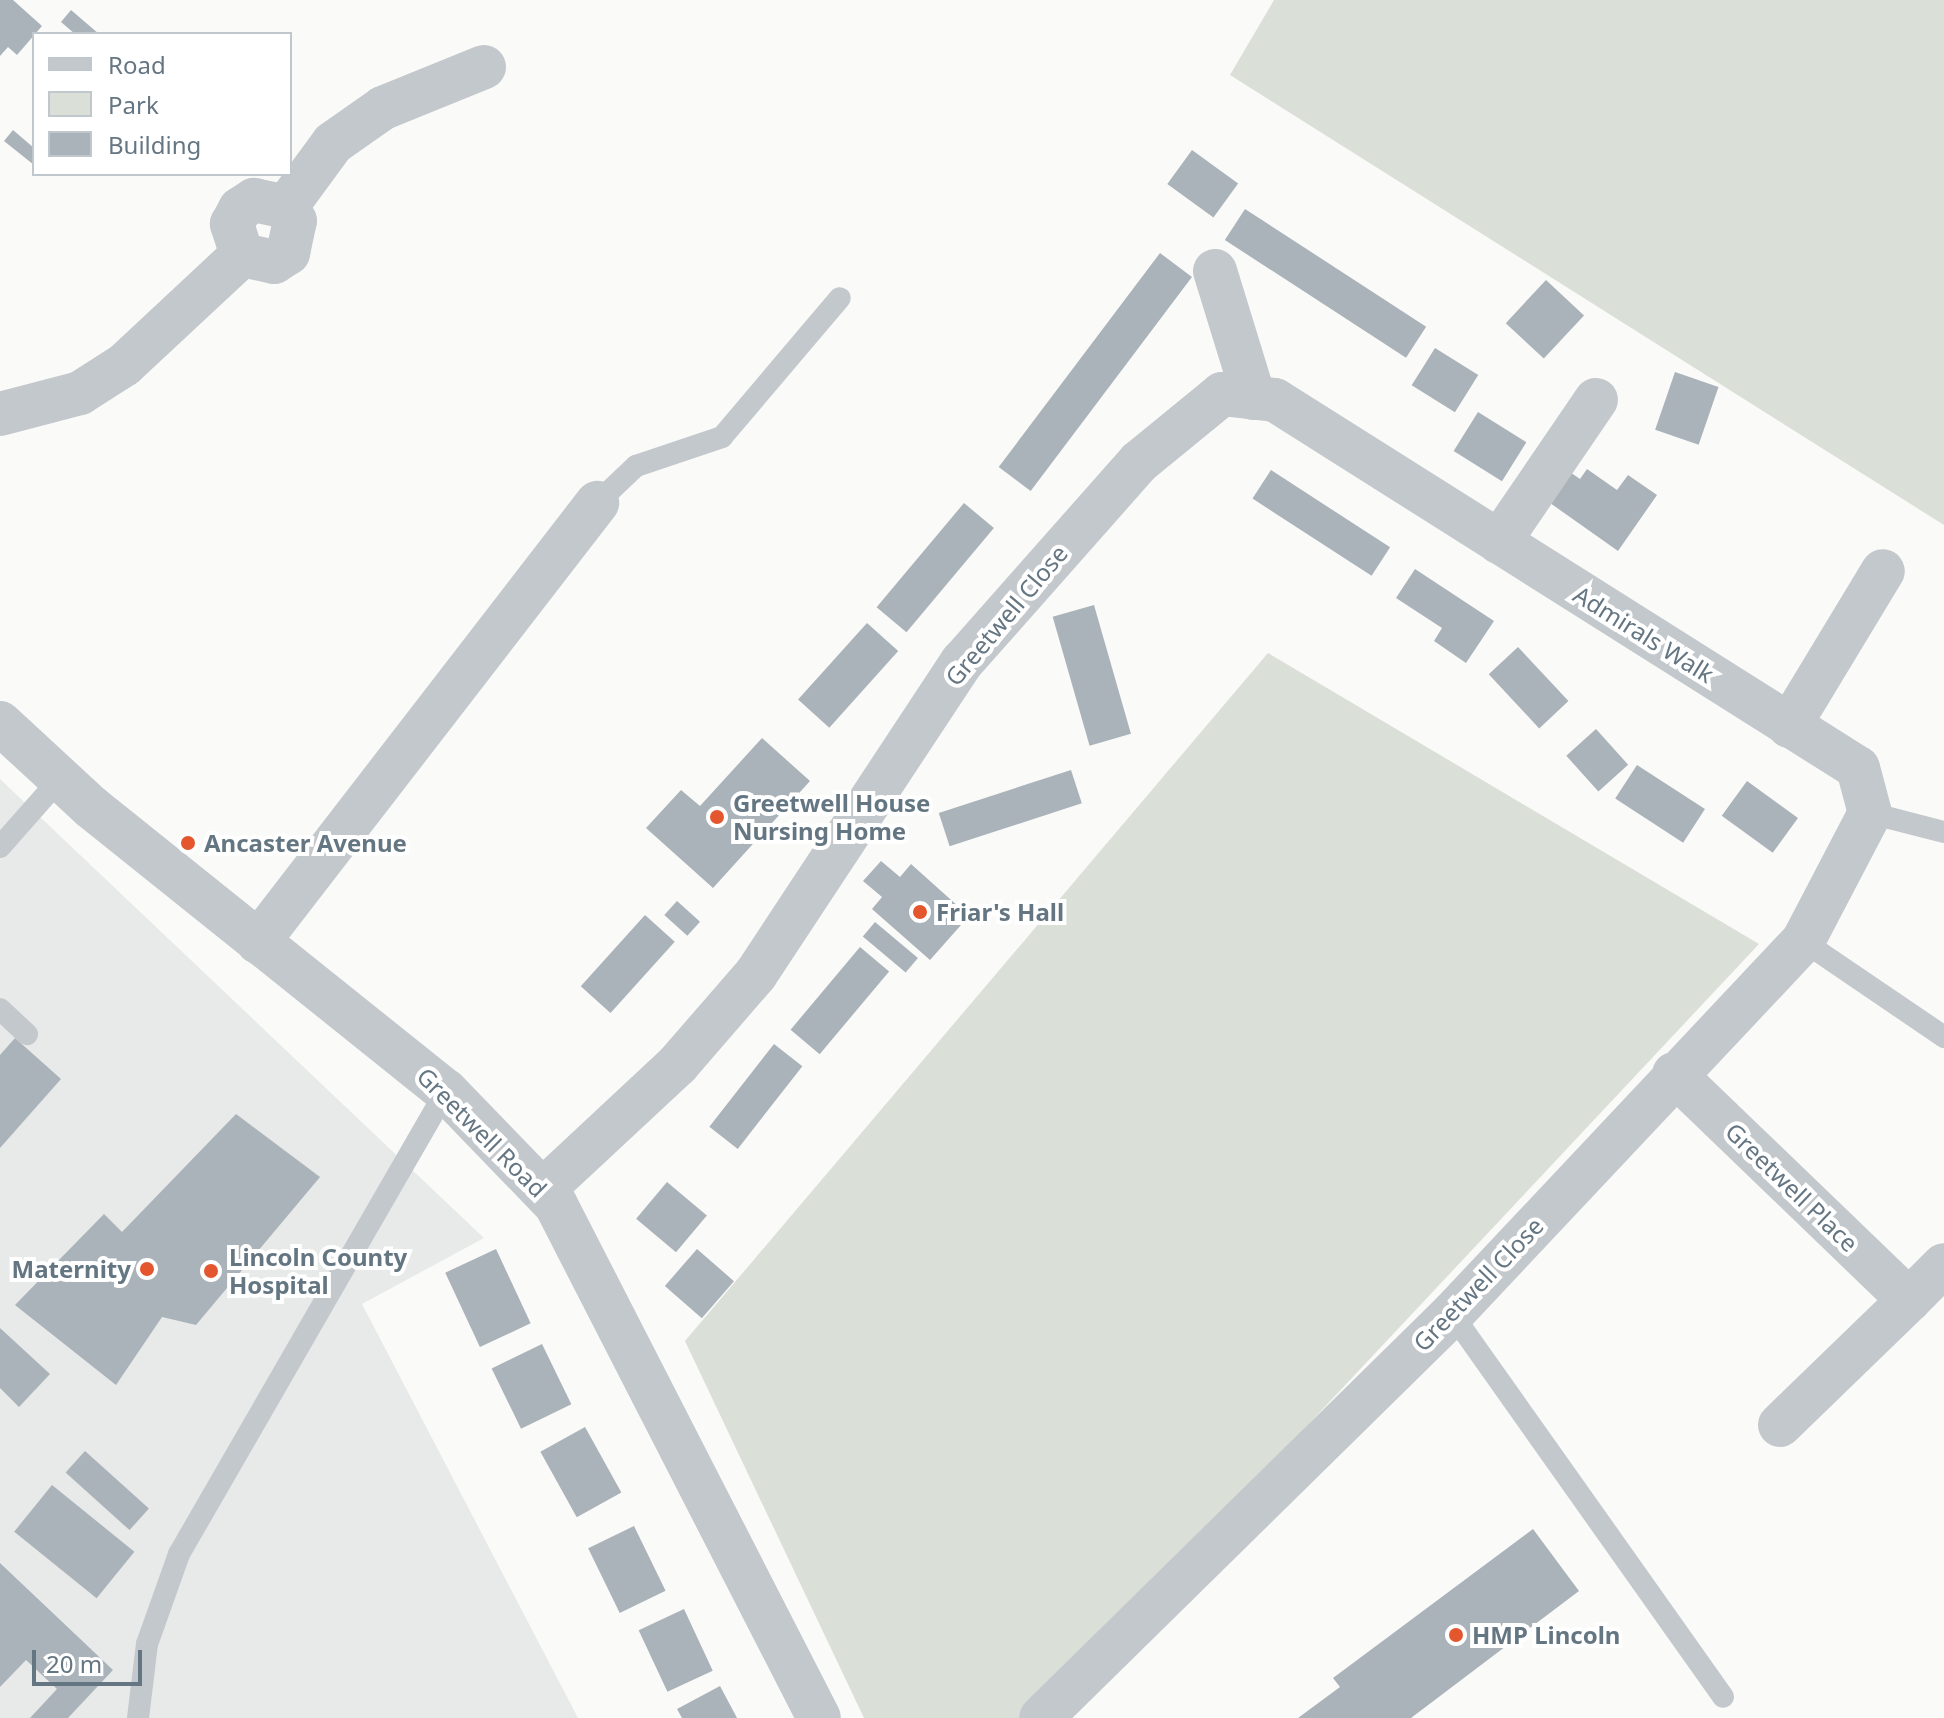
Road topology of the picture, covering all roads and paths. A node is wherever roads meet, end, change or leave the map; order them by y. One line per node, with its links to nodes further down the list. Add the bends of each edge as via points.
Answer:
1 (484, 67): 6 (street, via 383,108 333,143 286,207 254,200 240,209 232,224 242,255 124,365 80,393)
2 (1215, 271): 4 (street)
3 (840, 298): 7 (lane, via 722,437 636,466)
4 (1238, 396): 8 (street, Admirals Walk, via 1275,400); 23 (street, Greetwell Close, via 1139,462 962,662 756,974 678,1064)
5 (1596, 400): 8 (street)
6 (0, 414)
7 (597, 503): 17 (street)
8 (1499, 542): 11 (street, Admirals Walk)
9 (1883, 571): 11 (street)
10 (0, 723): 12 (street, Greetwell Road)
11 (1789, 726): 13 (street, Admirals Walk, via 1858,768)
12 (60, 779): 15 (lane); 17 (street, Greetwell Road)
13 (1870, 813): 14 (lane); 16 (street, Greetwell Close)
14 (1944, 832)
15 (0, 847)
16 (1803, 941): 20 (lane); 21 (street, Greetwell Close)
17 (258, 942): 22 (street, Greetwell Road)
18 (0, 1009): 19 (lane)
19 (27, 1034)
20 (1944, 1037)
21 (1674, 1074): 25 (street, Greetwell Place); 26 (street, Greetwell Close)
22 (446, 1091): 23 (street, Greetwell Road); 29 (lane, via 179,1554 147,1644)
23 (543, 1190): 30 (street, Greetwell Road)
24 (1944, 1265): 25 (street)
25 (1909, 1300): 27 (street)
26 (1452, 1314): 28 (lane); 31 (street, Greetwell Close)
27 (1780, 1425)
28 (1723, 1697)
29 (138, 1718)
30 (819, 1718)
31 (1041, 1718)

